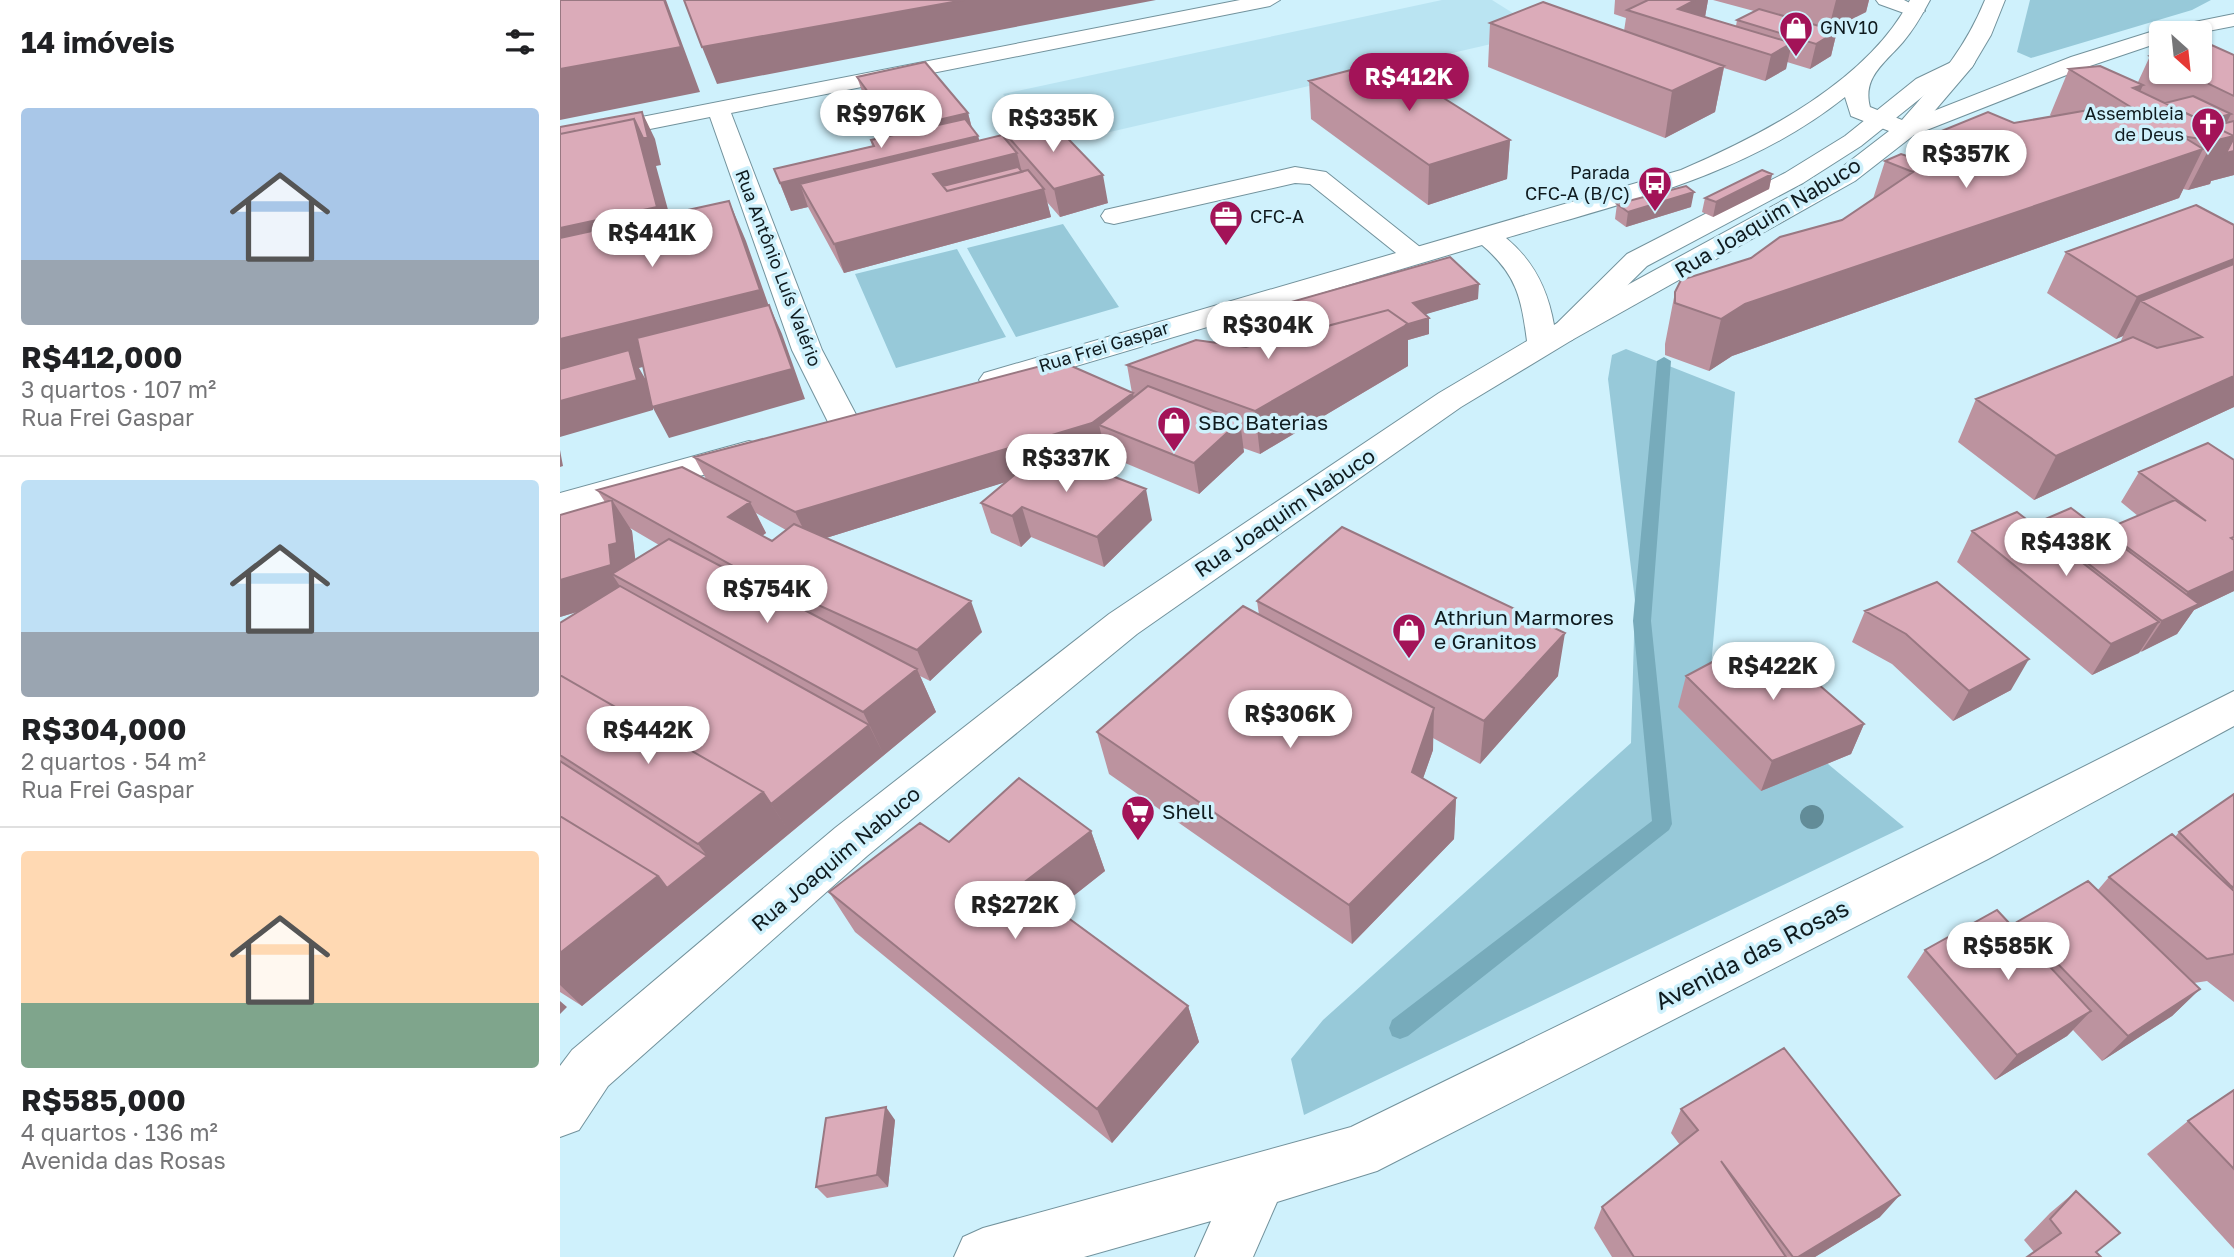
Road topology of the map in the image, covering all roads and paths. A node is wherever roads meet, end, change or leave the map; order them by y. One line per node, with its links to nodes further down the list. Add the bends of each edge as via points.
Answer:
1 (1269, 0): 10 (main road)
2 (1886, 0): 4 (main road)
3 (1995, 0): 8 (main road, Rua Joaquim Nabuco)
4 (1917, 5): 9 (main road, via 1902,33)
5 (2234, 20): 6 (main road)
6 (2212, 24)
7 (2149, 39): 12 (main road)
8 (1964, 62): 11 (main road, via 1924,84); 12 (main road, Rua Joaquim Nabuco)
9 (1865, 67): 11 (main road, via 1855,93 1856,105); 15 (main road, Rua Frei Gaspar, via 1791,127 1744,152 1690,175)
10 (718, 108): 13 (main road); 19 (main road, Rua Antônio Luís Valério, via 807,350)
11 (1880, 120): 12 (main road); 17 (main road, via 1794,178 1637,260)
12 (1906, 130): 17 (main road, Rua Joaquim Nabuco, via 1846,176)
13 (560, 140)
14 (1114, 216): 16 (main road, via 1295,175 1317,177)
15 (1488, 235): 16 (main road, Rua Frei Gaspar); 17 (main road, via 1517,261)
16 (1416, 255): 18 (main road, Rua Frei Gaspar)
17 (1552, 340): 23 (main road, Rua Joaquim Nabuco, via 1450,400 1123,624 851,842)
18 (964, 389)
19 (845, 424)
20 (780, 442): 21 (main road)
21 (560, 505)
22 (2234, 707): 25 (main road, Avenida das Rosas, via 1972,845 1358,1152)
23 (575, 1079): 24 (main road, Rua Joaquim Nabuco)
24 (560, 1111)
25 (1259, 1179): 26 (main road, Avenida das Rosas); 27 (main road)
26 (983, 1257)
27 (1224, 1257)

